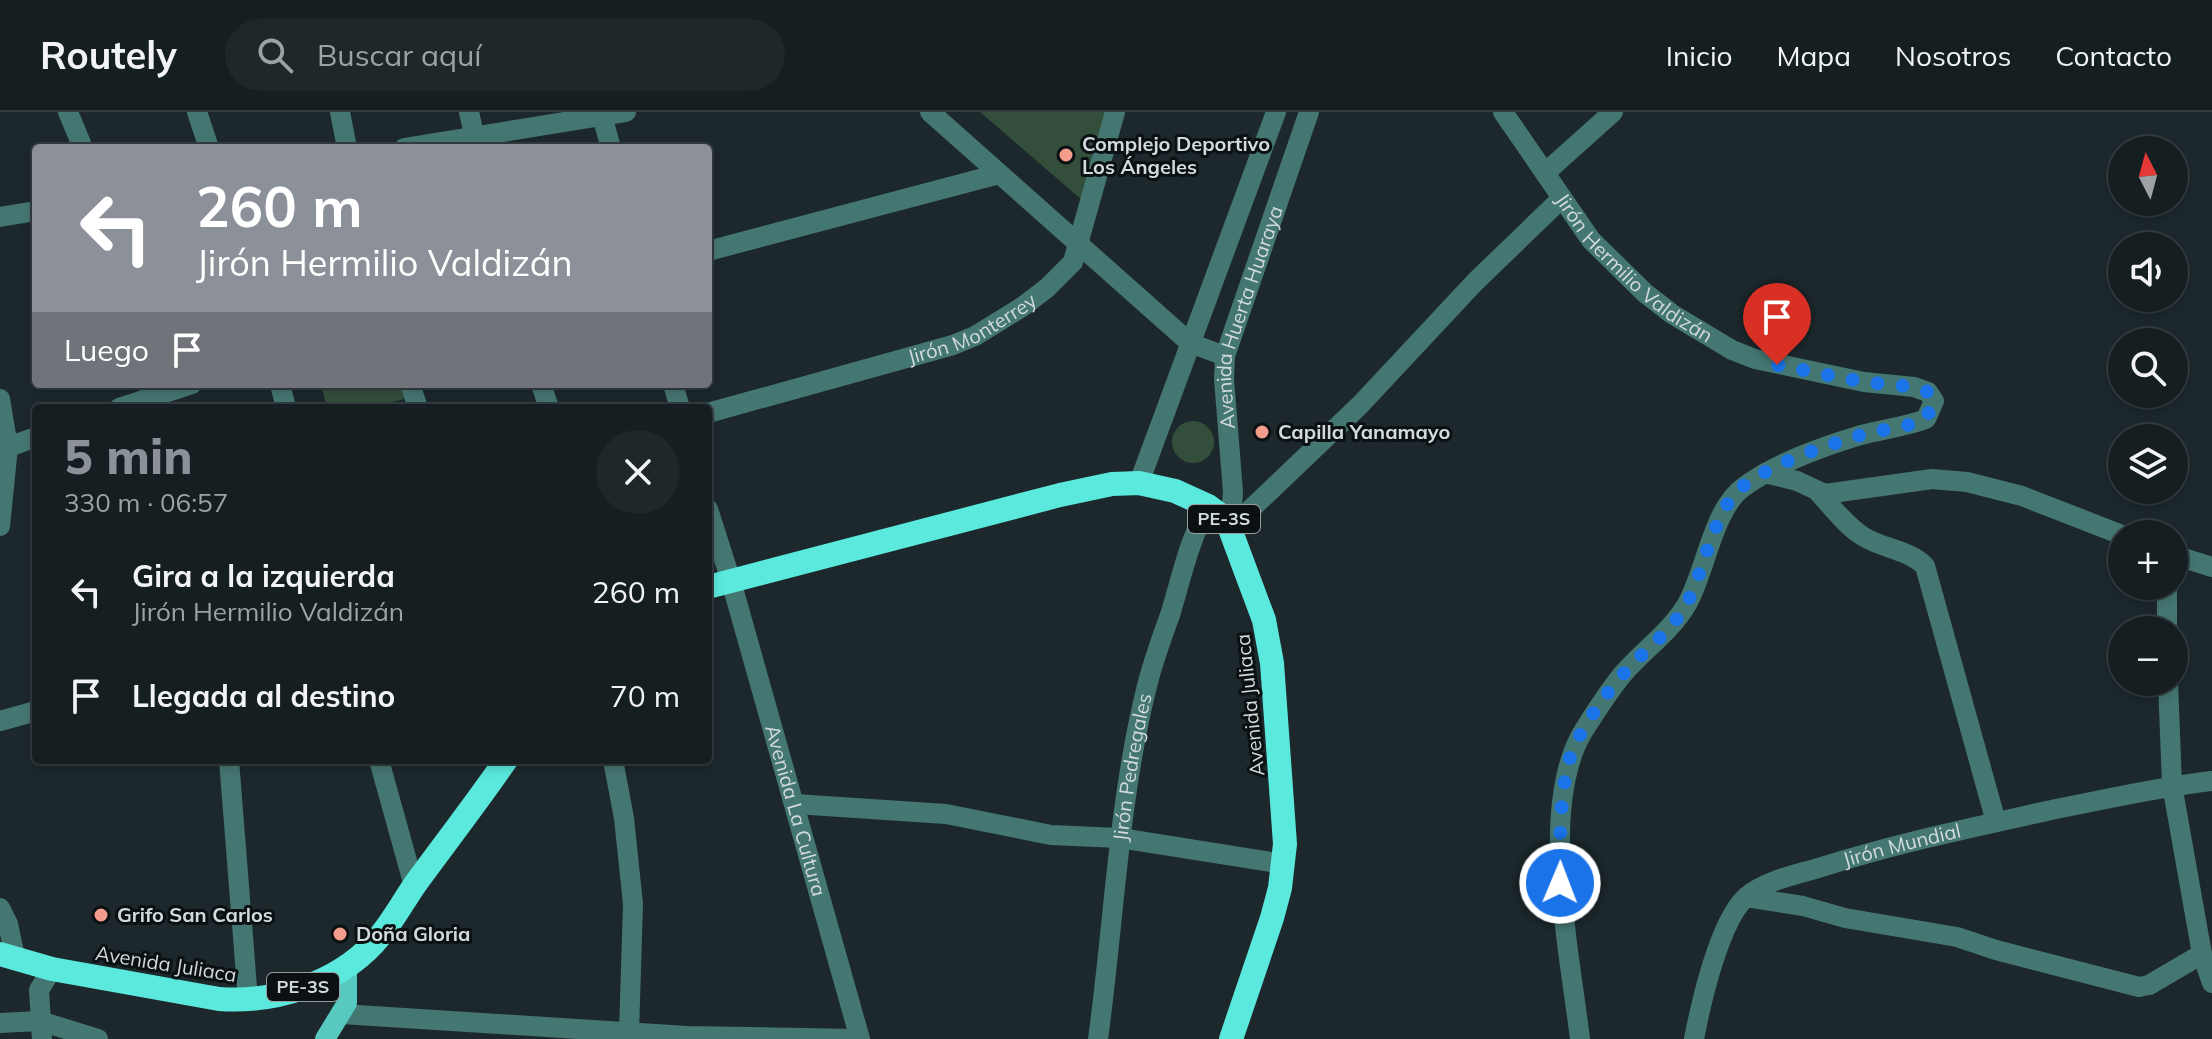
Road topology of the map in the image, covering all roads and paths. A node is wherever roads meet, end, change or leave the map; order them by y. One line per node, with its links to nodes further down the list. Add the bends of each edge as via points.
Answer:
1 (68, 112): 14 (street)
2 (197, 112): 15 (street)
3 (340, 112): 16 (street)
4 (469, 112): 13 (street)
5 (626, 112): 12 (street)
6 (930, 112): 20 (street)
7 (1115, 112): 24 (street, Jirón Monterrey)
8 (1276, 112): 26 (street, Avenida Huerta Huaraya)
9 (1309, 112): 27 (street, Avenida Huerta Huaraya)
10 (1503, 112): 19 (street, Jirón Hermilio Valdizán)
11 (1613, 112): 19 (street)
12 (602, 114): 13 (street); 18 (street)
13 (475, 142): 17 (street)
14 (81, 144)
15 (208, 144)
16 (346, 144)
17 (451, 144)
18 (610, 144)
19 (1545, 173): 21 (street, Jirón Hermilio Valdizán)
20 (999, 174): 24 (street); 25 (street)
21 (1561, 199): 34 (street, Jirón Hermilio Valdizán, via 1591,240 1645,293 1702,334 1777,365 1914,387 1934,401 1926,419 1849,439); 39 (street)
22 (32, 212): 23 (street)
23 (0, 217)
24 (1079, 243): 26 (street); 31 (street, Jirón Monterrey, via 1073,262 1047,288 975,336)
25 (712, 250)
26 (1190, 343): 27 (street); 35 (street, Avenida Huerta Huaraya)
27 (1225, 356): 39 (street, Avenida Huerta Huaraya, via 1233,492)
28 (0, 399): 33 (street)
29 (172, 399): 30 (street)
30 (143, 404)
31 (712, 412)
32 (32, 438): 33 (street)
33 (4, 449): 38 (street)
34 (1765, 473): 36 (street); 77 (street, Jirón Hermilio Valdizán, via 1741,488 1727,508 1688,602 1670,629 1623,674 1569,759 1560,883)
35 (1139, 483): 37 (highway, Avenida Juliaca / PE-3S); 44 (highway, Avenida Juliaca / PE-3S, via 1086,488)
36 (1819, 493): 40 (street, via 1932,479 1967,482 2022,496); 55 (street, via 1859,535 1925,566)
37 (1208, 506): 39 (highway, Avenida Juliaca / PE-3S); 56 (street, Jirón Pedregales, via 1191,541 1151,667)
38 (0, 526)
39 (1230, 529): 57 (highway, Avenida Juliaca / PE-3S, via 1269,640)
40 (2108, 530)
41 (714, 554): 44 (street, Avenida La Cultura)
42 (2188, 559): 43 (street)
43 (2212, 567)
44 (720, 584): 54 (street, Avenida La Cultura)
45 (2169, 696): 53 (street)
46 (32, 712): 47 (street)
47 (0, 721)
48 (229, 764): 66 (street)
49 (380, 764): 58 (street)
50 (503, 764): 58 (highway, Avenida Juliaca / PE-3S)
51 (614, 764): 70 (street, via 633,904)
52 (2212, 781): 53 (street, Jirón Mundial)
53 (2172, 785): 55 (street, Jirón Mundial); 61 (street)
54 (795, 804): 56 (street, via 946,814 1051,835); 74 (street, Avenida La Cultura)
55 (1996, 822): 59 (street, Jirón Mundial, via 1876,850 1769,884)
56 (1120, 838): 57 (street); 75 (street, Jirón Pedregales)
57 (1284, 864): 76 (highway, Avenida Juliaca / PE-3S, via 1262,954)
58 (414, 886): 63 (highway, Avenida Juliaca / PE-3S, via 389,926)
59 (1746, 897): 61 (street, via 1957,937 2139,987); 78 (street, via 1720,945)
60 (0, 908): 62 (street, via 8,924)
61 (2202, 954): 65 (street)
62 (8, 955): 64 (highway, Avenida Juliaca / PE-3S)
63 (347, 968): 66 (highway, Avenida Juliaca / PE-3S, via 285,994); 67 (main road, via 349,992)
64 (52, 969): 66 (highway, Avenida Juliaca / PE-3S); 69 (street, via 39,990)
65 (2212, 983)
66 (248, 1000)
67 (342, 1014): 70 (street); 73 (main road)
68 (0, 1023): 69 (street)
69 (41, 1030): 72 (street)
70 (629, 1033): 71 (street)
71 (687, 1038): 74 (street)
72 (98, 1039)
73 (325, 1039)
74 (858, 1039)
75 (1098, 1039)
76 (1231, 1039)
77 (1580, 1039)
78 (1694, 1039)

